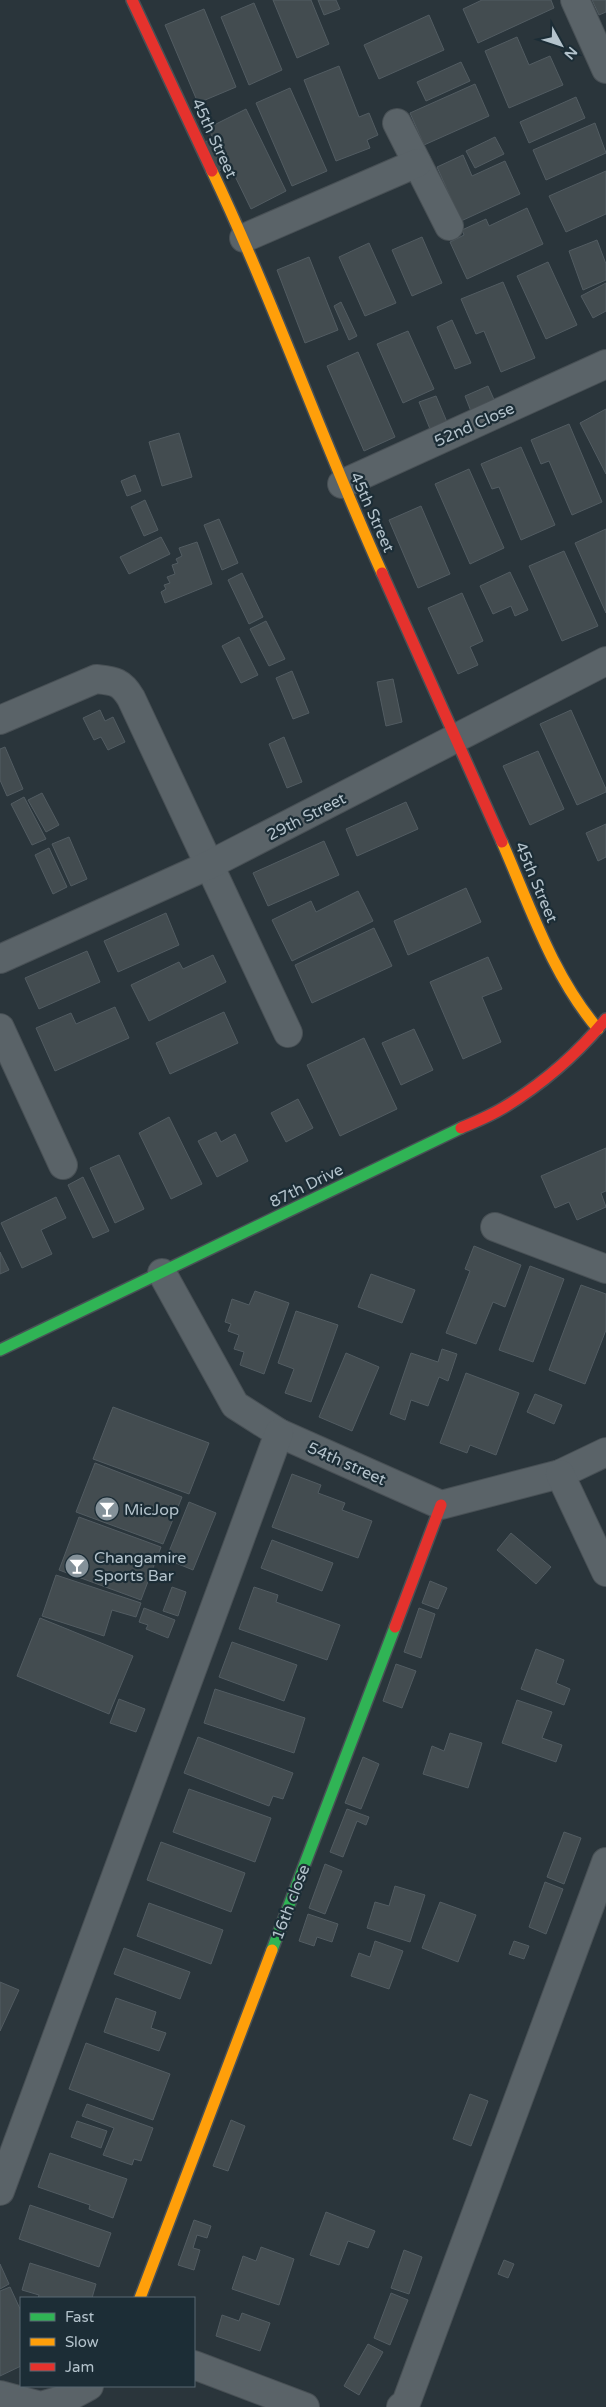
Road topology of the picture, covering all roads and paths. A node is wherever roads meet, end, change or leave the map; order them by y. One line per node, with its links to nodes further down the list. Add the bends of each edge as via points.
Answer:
1 (575, 0): 3 (street)
2 (135, 1): 7 (street, 45th Street)
3 (606, 69)
4 (398, 123): 5 (street)
5 (417, 163): 6 (street); 7 (street)
6 (448, 226)
7 (244, 238): 9 (street, 45th Street)
8 (606, 364): 9 (street, 52nd Close)
9 (342, 484): 12 (street, 45th Street)
10 (606, 661): 12 (street, 29th Street)
11 (0, 720): 13 (street, via 96,679 124,686)
12 (457, 738): 13 (street, 29th Street); 17 (street, 45th Street, via 558,971 577,1004)
13 (209, 865): 14 (street, 29th Street); 18 (street)
14 (0, 959)
15 (606, 1019): 17 (street, 87th Drive)
16 (0, 1028): 19 (street)
17 (598, 1029): 22 (street, 87th Drive, via 552,1072 503,1108)
18 (288, 1033)
19 (63, 1165)
20 (495, 1227): 21 (street)
21 (606, 1269)
22 (162, 1273): 23 (street, 87th Drive); 24 (street, 54th street, via 236,1405)
23 (0, 1350)
24 (279, 1433): 27 (street, 54th street); 30 (street)
25 (606, 1452): 26 (street)
26 (560, 1474): 27 (street); 28 (street)
27 (441, 1505): 31 (street, 16th close)
28 (606, 1572)
29 (606, 1862): 36 (street, via 406,2403)
30 (0, 2191)
31 (140, 2297)
32 (195, 2365): 35 (street)
33 (87, 2387): 34 (street, via 42,2406)
34 (0, 2395)
35 (305, 2407)
36 (401, 2407)

